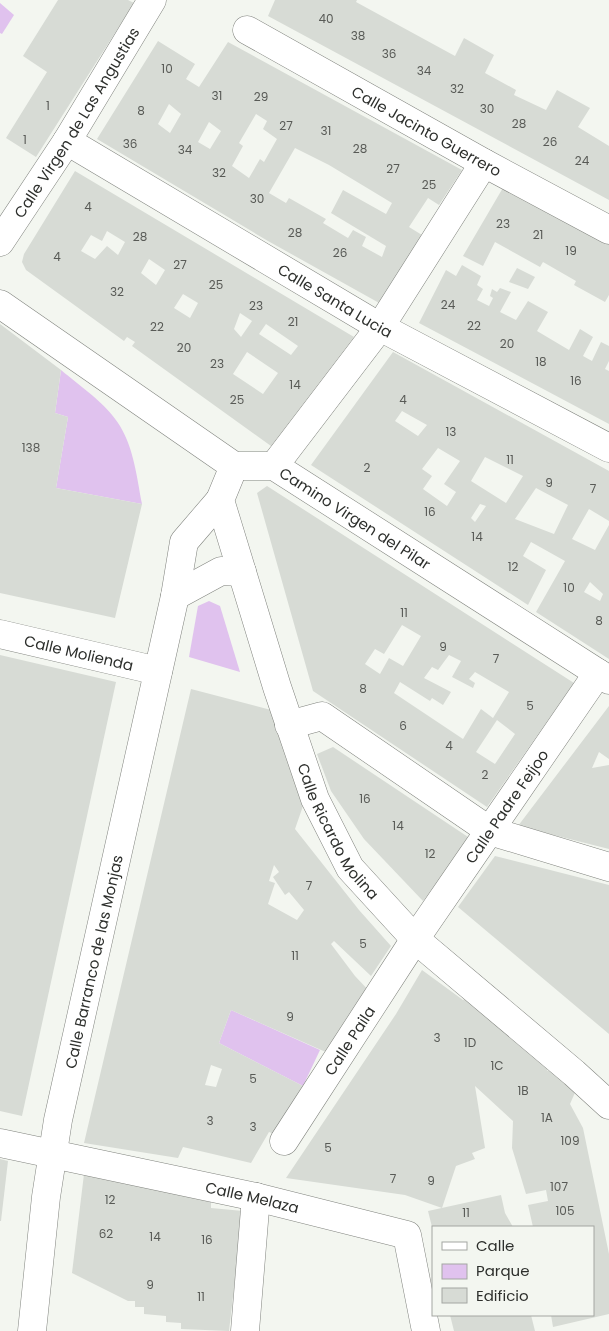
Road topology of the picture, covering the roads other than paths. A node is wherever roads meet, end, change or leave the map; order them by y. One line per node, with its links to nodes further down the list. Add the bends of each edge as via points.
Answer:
1 (152, 0): 3 (street, Calle Virgen de Las Angustias)
2 (247, 30): 4 (street, Calle Jacinto Guerrero)
3 (67, 141): 6 (street, Calle Virgen de Las Angustias); 8 (street, Calle Santa Lucia)
4 (484, 163): 5 (street, Calle Jacinto Guerrero); 8 (street)
5 (609, 230)
6 (0, 242)
7 (0, 304): 10 (street)
8 (380, 327): 9 (street, Calle Santa Lucia); 11 (street)
9 (609, 448)
10 (234, 466): 11 (street, Camino Virgen del Pilar); 12 (street)
11 (274, 466): 17 (street, Camino Virgen del Pilar)
12 (220, 500): 13 (street, Calle Ricardo Molina); 14 (street, Calle Barranco de las Monjas, via 184,542)
13 (242, 572): 14 (street, via 221,571); 18 (street, Calle Ricardo Molina)
14 (175, 596): 16 (street, Calle Barranco de las Monjas)
15 (0, 634): 16 (street, Calle Molienda)
16 (158, 671): 25 (street, Calle Barranco de las Monjas)
17 (603, 677): 19 (street, Calle Padre Feijoo)
18 (289, 725): 19 (street, via 322,716); 21 (street, Calle Ricardo Molina, via 315,799 350,868)
19 (490, 831): 20 (street); 21 (street, Calle Padre Feijoo)
20 (609, 867)
21 (414, 939): 22 (street, Calle Ricardo Molina); 23 (street, Calle Paila)
22 (609, 1105)
23 (284, 1141)
24 (0, 1143): 25 (street, Calle Melaza)
25 (52, 1153): 26 (street, Calle Melaza); 27 (street, Calle Barranco de las Monjas)
26 (256, 1196): 28 (street); 29 (street, Calle Melaza, via 407,1235)
27 (32, 1331)
28 (245, 1331)
29 (426, 1331)

